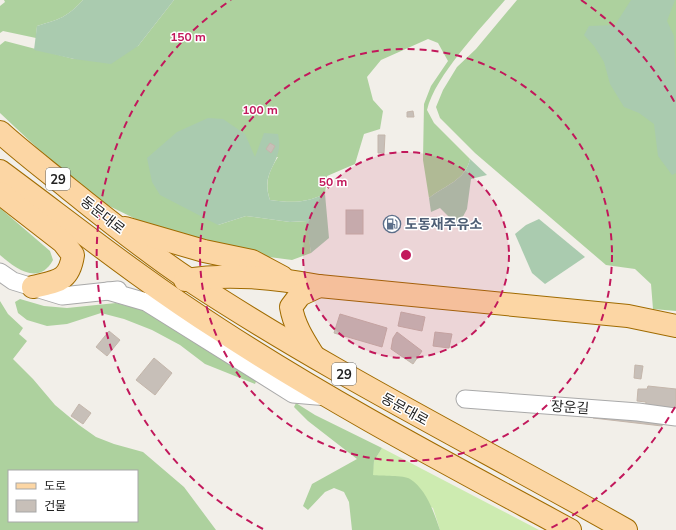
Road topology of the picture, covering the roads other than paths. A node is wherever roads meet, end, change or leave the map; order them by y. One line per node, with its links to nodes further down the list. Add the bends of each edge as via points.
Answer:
1 (0, 132): 4 (main road, 동문대로 / 29)
2 (0, 171): 8 (main road, 동문대로 / 29)
3 (0, 193): 10 (main road, via 63,242 73,255 71,267 61,280)
4 (116, 226): 6 (main road, 동문대로 / 29); 7 (main road, via 204,251 252,261)
5 (0, 272): 10 (street, via 13,281)
6 (189, 280): 7 (main road, via 233,276); 8 (main road); 13 (main road, 동문대로 / 29)
7 (287, 280): 9 (main road)
8 (152, 286): 11 (street); 14 (main road, 동문대로 / 29)
9 (319, 286): 12 (main road, via 621,315); 13 (main road, via 300,295 291,307 292,318)
10 (33, 287): 11 (street, via 62,296)
11 (108, 291): 14 (street, via 146,302 293,394)
12 (676, 326)
13 (316, 359): 18 (main road, 동문대로 / 29)
14 (331, 398): 17 (main road, 동문대로 / 29)
15 (465, 399): 16 (street, 장운길)
16 (676, 417)
17 (570, 530)
18 (626, 530)

